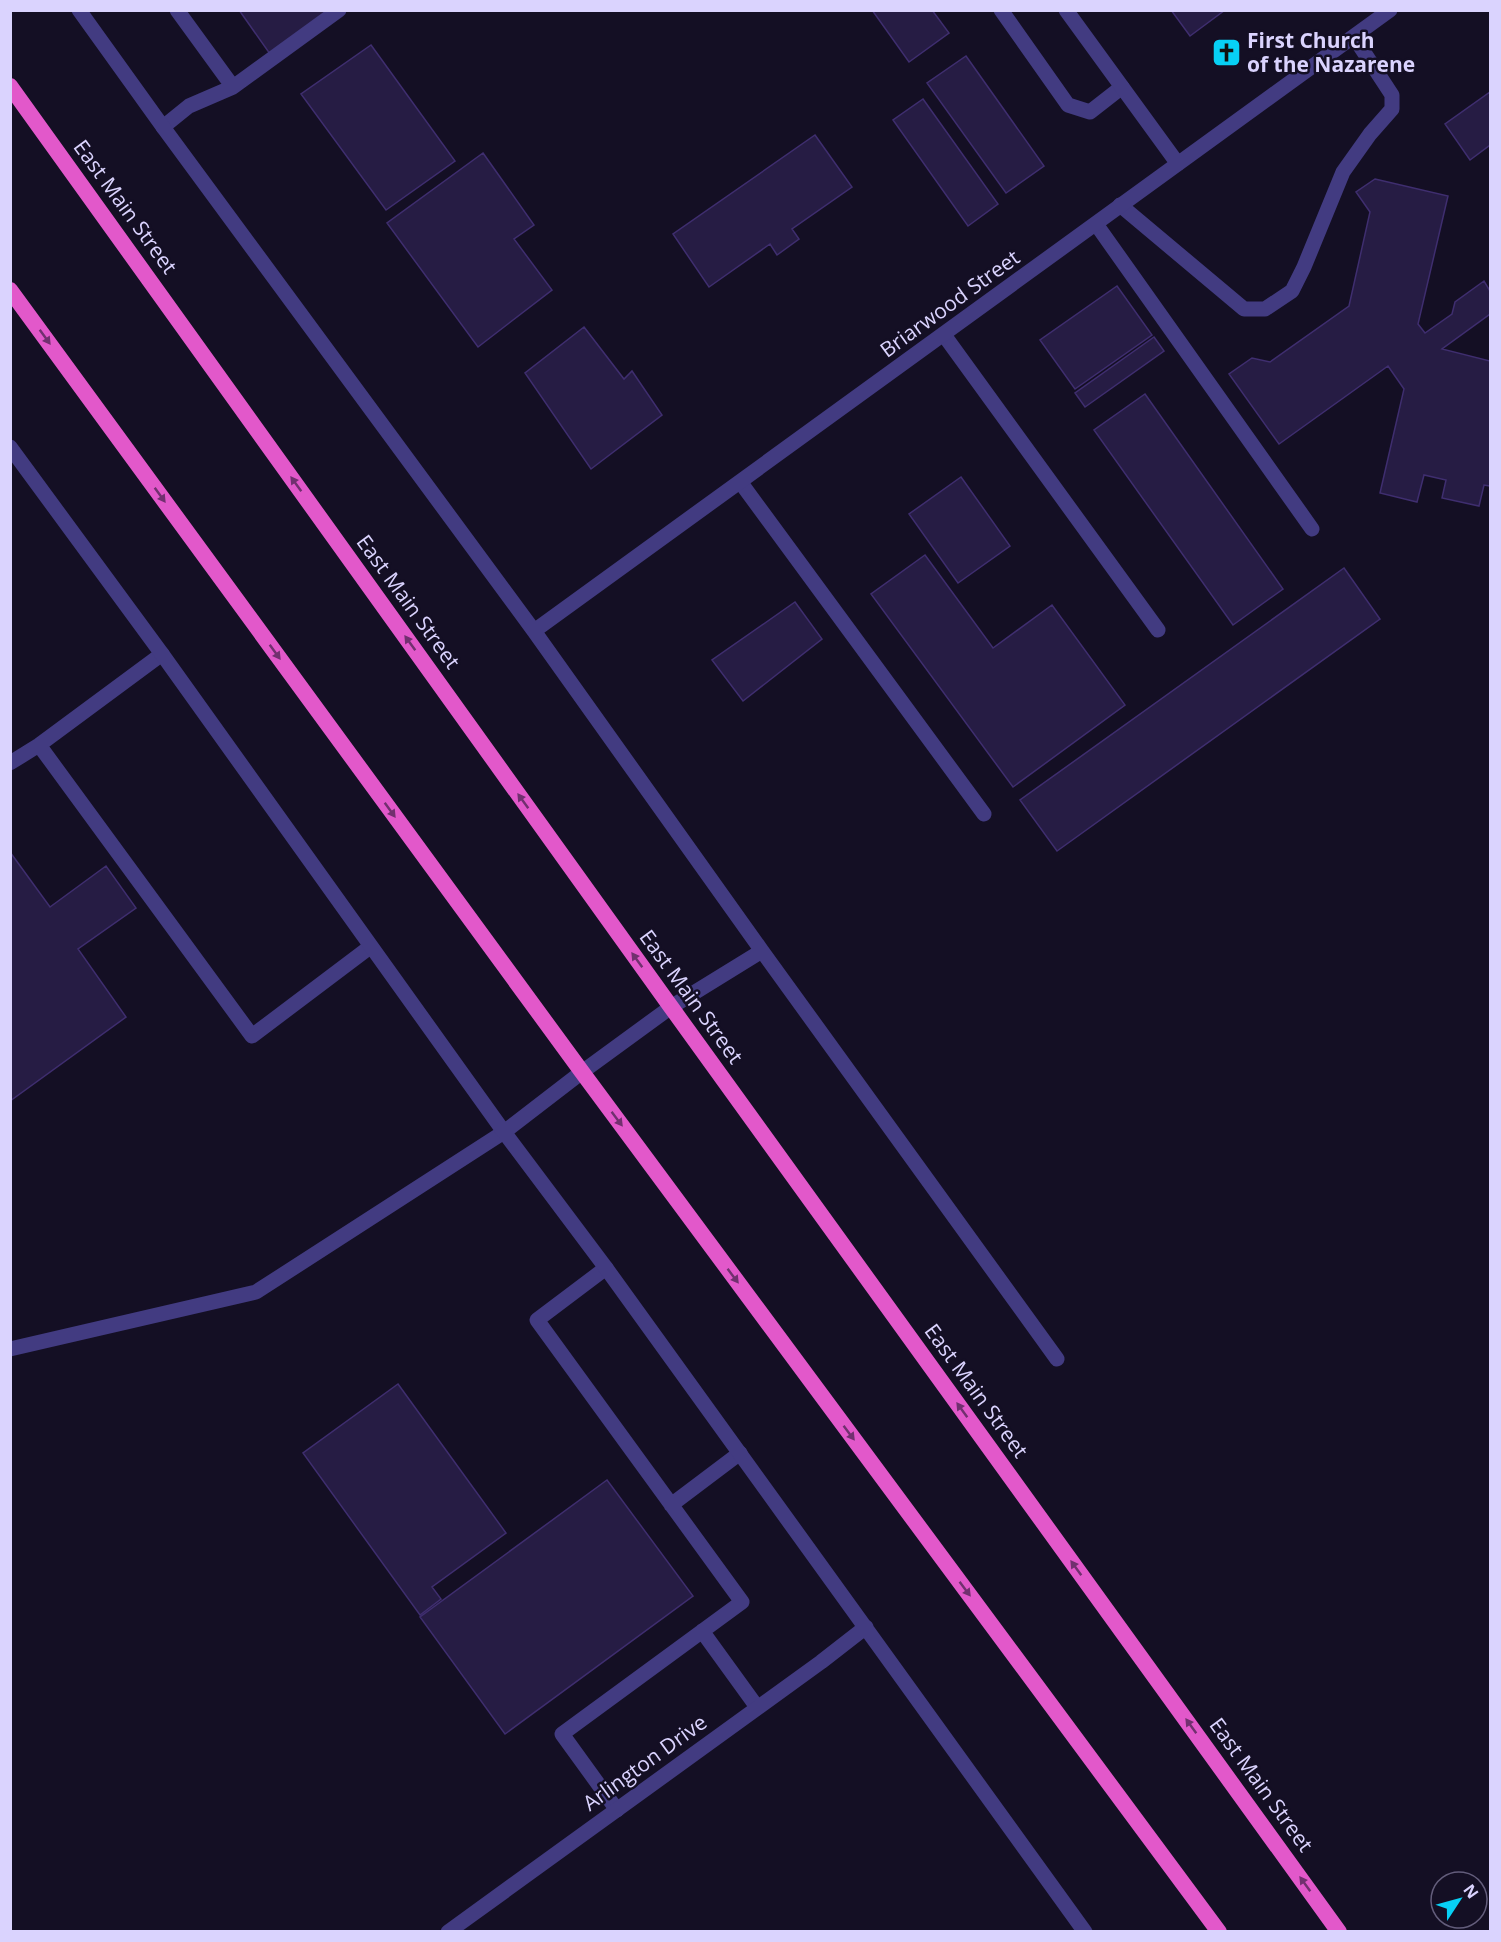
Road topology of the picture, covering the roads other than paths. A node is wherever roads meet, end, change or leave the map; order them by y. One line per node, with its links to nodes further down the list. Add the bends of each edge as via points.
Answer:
1 (79, 10): 11 (street)
2 (177, 10): 9 (street)
3 (339, 10): 9 (street)
4 (1001, 10): 10 (street, via 1068,105 1090,111)
5 (1066, 10): 10 (street)
6 (1390, 10): 7 (street, Briarwood Street)
7 (1354, 37): 12 (street, Briarwood Street); 13 (street, via 1392,95 1392,109 1343,172 1292,291 1265,309 1244,309)
8 (10, 86): 28 (highway, East Main Street, one-way to 8)
9 (233, 87): 11 (street, via 189,106)
10 (1122, 87): 12 (street)
11 (162, 127): 20 (street)
12 (1178, 164): 13 (street, Briarwood Street)
13 (1120, 206): 14 (street, Briarwood Street)
14 (1096, 224): 16 (street, Briarwood Street); 19 (street)
15 (10, 290): 29 (highway, one-way to 29)
16 (944, 335): 18 (street, Briarwood Street); 21 (street)
17 (10, 447): 22 (street)
18 (741, 483): 20 (street, Briarwood Street); 25 (street)
19 (1312, 529)
20 (534, 630): 27 (street)
21 (1158, 630)
22 (162, 654): 23 (street); 26 (street)
23 (39, 745): 24 (street); 26 (street, via 252,1036)
24 (10, 763)
25 (984, 814)
26 (370, 947): 30 (street)
27 (762, 951): 28 (street); 33 (street)
28 (671, 1007): 29 (street); 43 (highway, East Main Street, one-way to 28)
29 (582, 1072): 30 (street); 42 (highway, one-way to 42)
30 (504, 1132): 31 (street); 32 (street, via 256,1292)
31 (606, 1268): 34 (street); 35 (street, via 537,1320)
32 (10, 1349)
33 (1057, 1359)
34 (740, 1454): 35 (street); 36 (street)
35 (672, 1505): 37 (street, via 742,1602)
36 (866, 1627): 38 (street, Arlington Drive); 41 (street)
37 (702, 1631): 38 (street); 39 (street, via 561,1734)
38 (757, 1707): 39 (street, Arlington Drive)
39 (617, 1810): 40 (street, Arlington Drive)
40 (448, 1932)
41 (1085, 1932)
42 (1219, 1932)
43 (1339, 1932)

